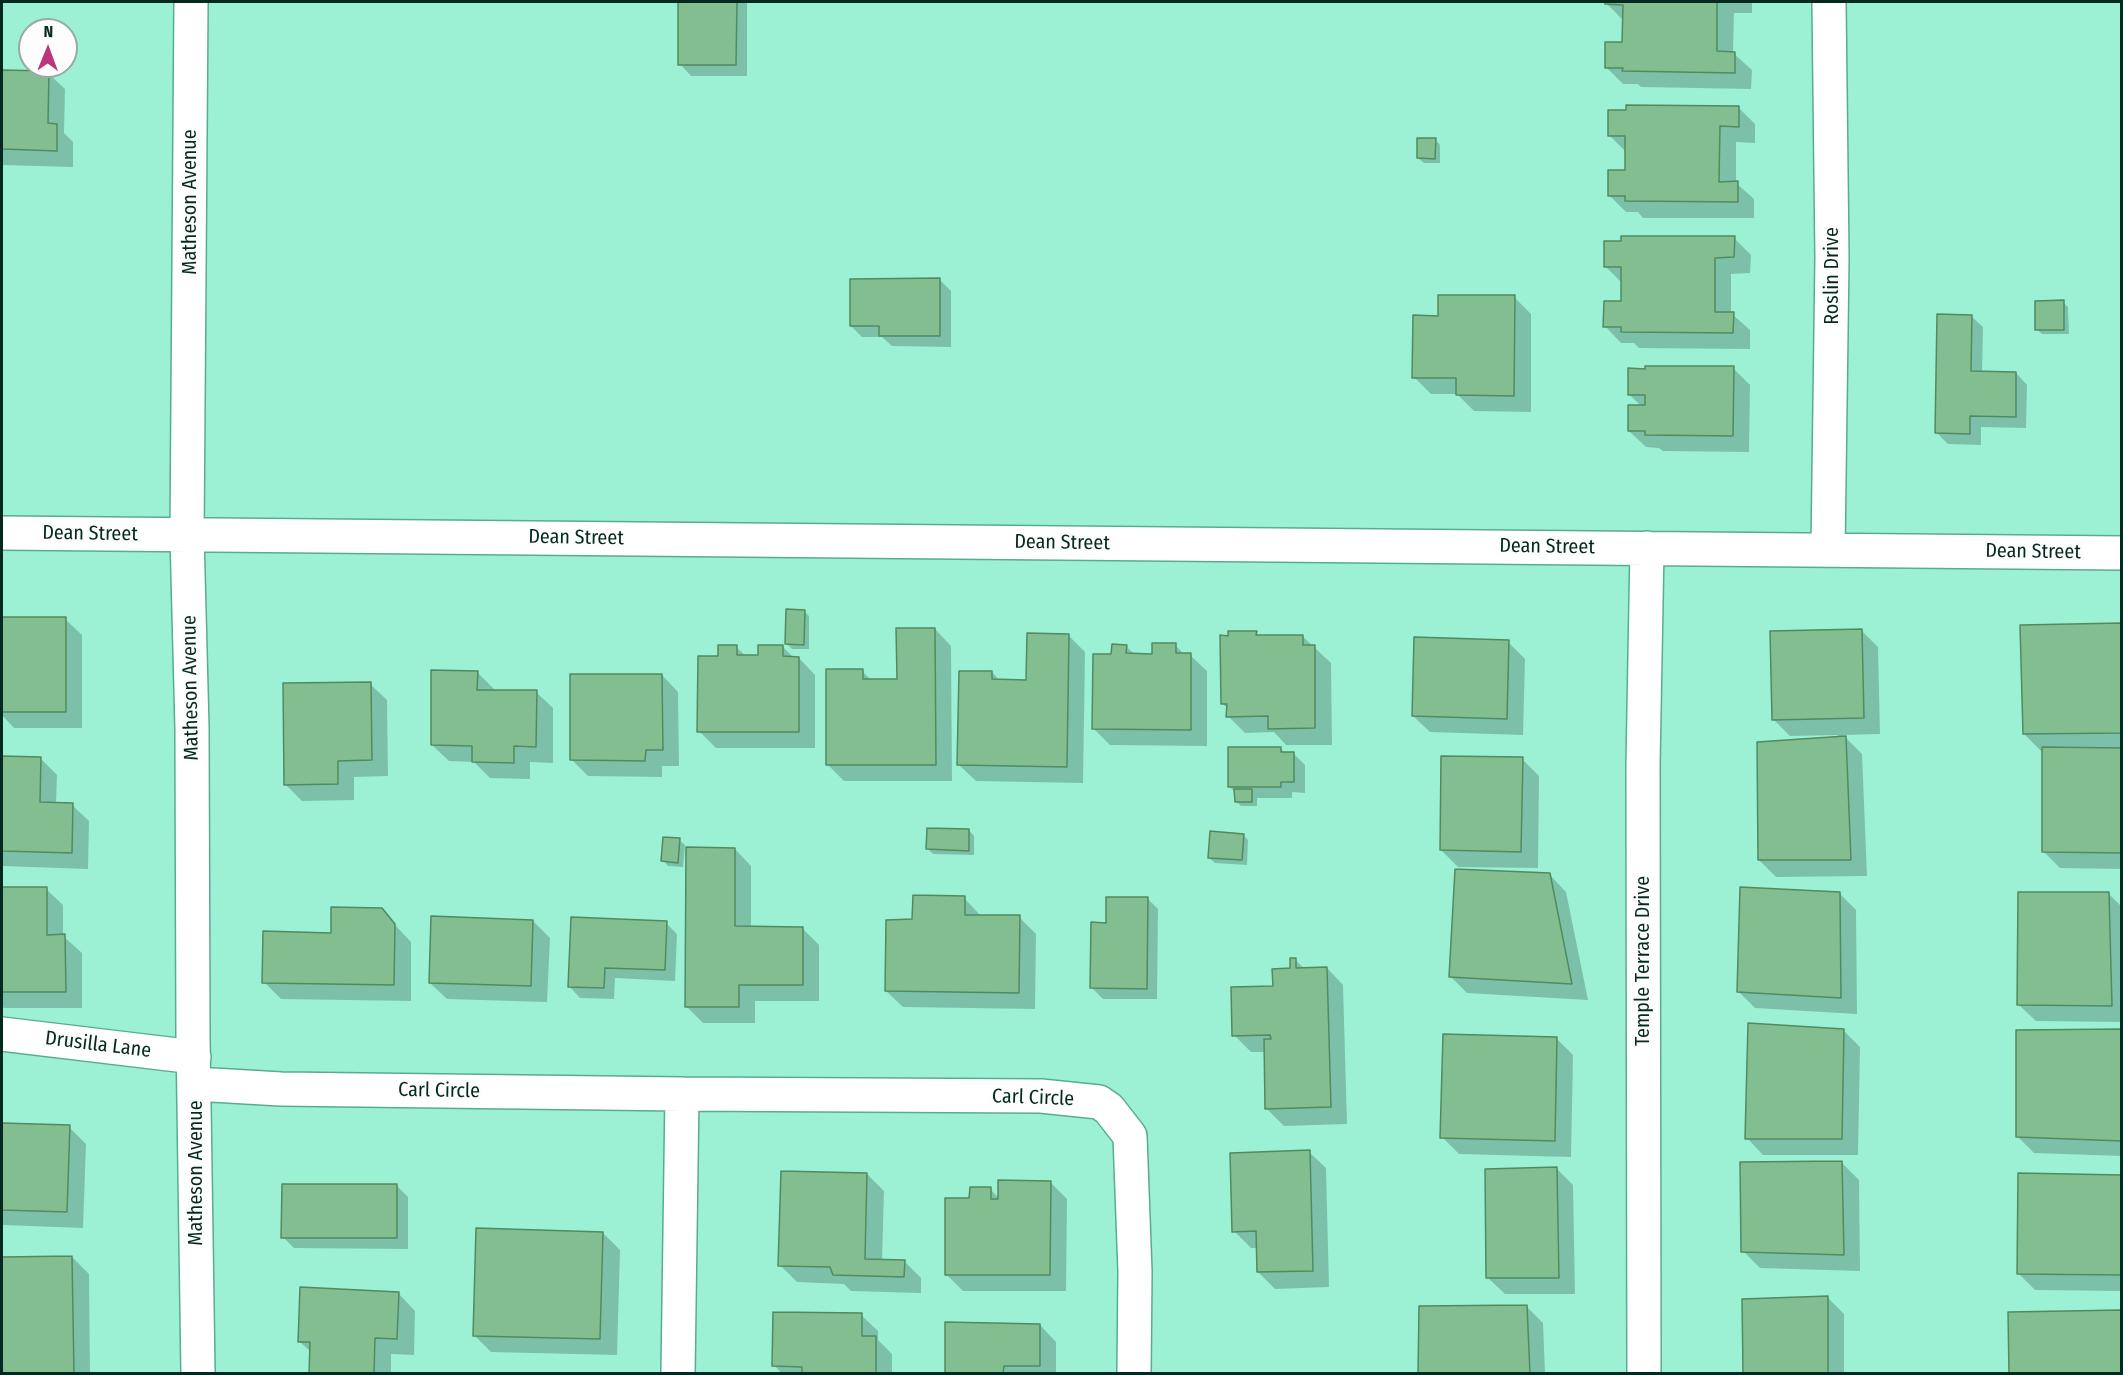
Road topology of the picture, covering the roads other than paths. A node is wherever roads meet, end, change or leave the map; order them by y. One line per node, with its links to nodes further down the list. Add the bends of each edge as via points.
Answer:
1 (191, 2): 4 (street, Matheson Avenue)
2 (1830, 2): 6 (street, Roslin Drive)
3 (2, 533): 4 (street, Dean Street)
4 (187, 535): 5 (street, Dean Street); 9 (street, Matheson Avenue)
5 (1647, 548): 6 (street, Dean Street); 14 (street, Temple Terrace Drive, via 1643,765)
6 (1828, 550): 7 (street, Dean Street)
7 (2121, 553)
8 (2, 1034): 9 (street, Drusilla Lane)
9 (194, 1070): 10 (street, Carl Circle, via 281,1089); 11 (street, Matheson Avenue)
10 (682, 1094): 12 (street); 13 (street, Carl Circle, via 1041,1096 1098,1101 1130,1136)
11 (198, 1374)
12 (678, 1374)
13 (1134, 1374)
14 (1644, 1374)

